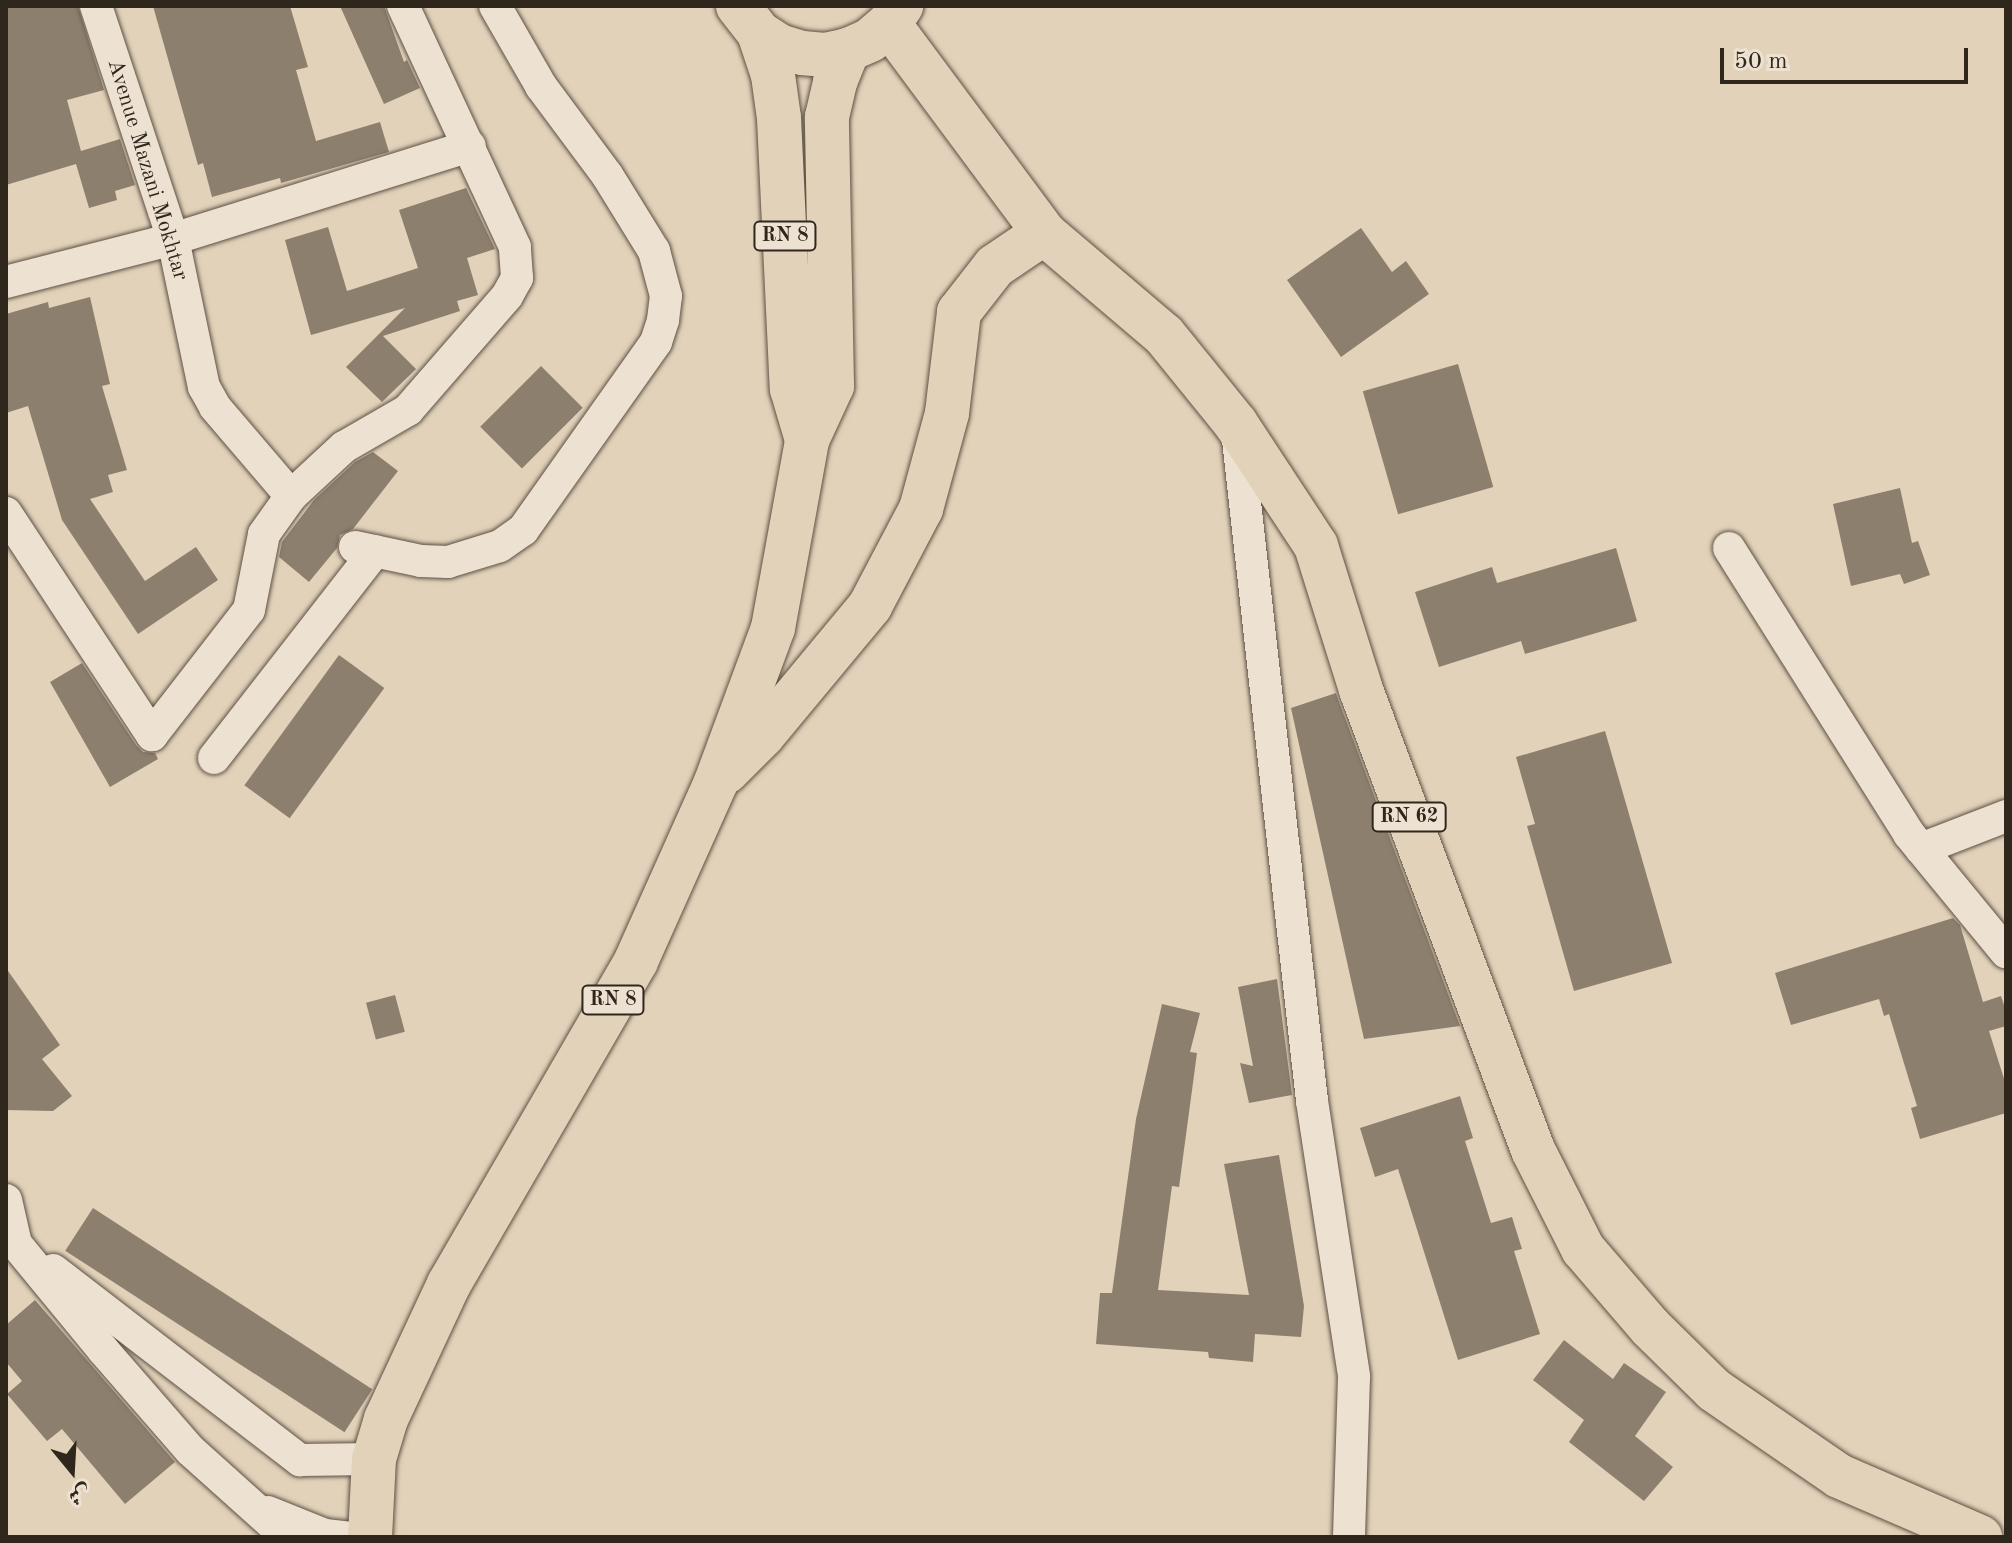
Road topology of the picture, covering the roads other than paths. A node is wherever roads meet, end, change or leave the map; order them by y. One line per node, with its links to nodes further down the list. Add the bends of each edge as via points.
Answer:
1 (96, 6): 9 (street, Avenue Mazani Mokhtar)
2 (403, 6): 7 (street)
3 (495, 6): 16 (street, via 541,86 607,175 654,251 666,296 656,342 523,530 500,546 448,562 365,549)
4 (895, 15): 6 (main road, via 870,40); 8 (main road, RN 62)
5 (749, 20): 6 (main road, via 779,46 802,53); 12 (main road, RN 8, via 773,75 779,118 792,389)
6 (848, 50): 12 (main road, RN 8, via 827,117 832,386)
7 (470, 146): 9 (street); 13 (street, via 515,247 518,268 507,296 408,410 344,447)
8 (1044, 233): 11 (main road, RN 62, via 1164,335); 17 (main road, via 995,266 959,312 947,413 921,509 870,606 763,735)
9 (173, 239): 10 (street); 13 (street, Avenue Mazani Mokhtar, via 204,387)
10 (6, 282)
11 (1236, 424): 28 (street, via 1312,1101 1354,1377); 29 (main road, RN 62, via 1316,546 1361,690 1533,1150 1583,1249 1650,1327 1714,1390 1839,1476)
12 (807, 440): 17 (main road, RN 8, via 773,628)
13 (291, 496): 14 (street, via 264,534 249,610 152,735)
14 (6, 513)
15 (1729, 548): 19 (street)
16 (214, 758)
17 (716, 782): 23 (main road, RN 8, via 636,961 449,1284 386,1419)
18 (2006, 816): 19 (street)
19 (1921, 849): 20 (street)
20 (2006, 952)
21 (6, 1200): 22 (street)
22 (16, 1244): 23 (street, via 300,1460); 24 (street, via 190,1450)
23 (374, 1459): 27 (main road, RN 8)
24 (251, 1503): 25 (street); 26 (street, via 289,1523)
25 (287, 1537)
26 (345, 1537)
27 (370, 1537)
28 (1349, 1537)
29 (1980, 1537)

